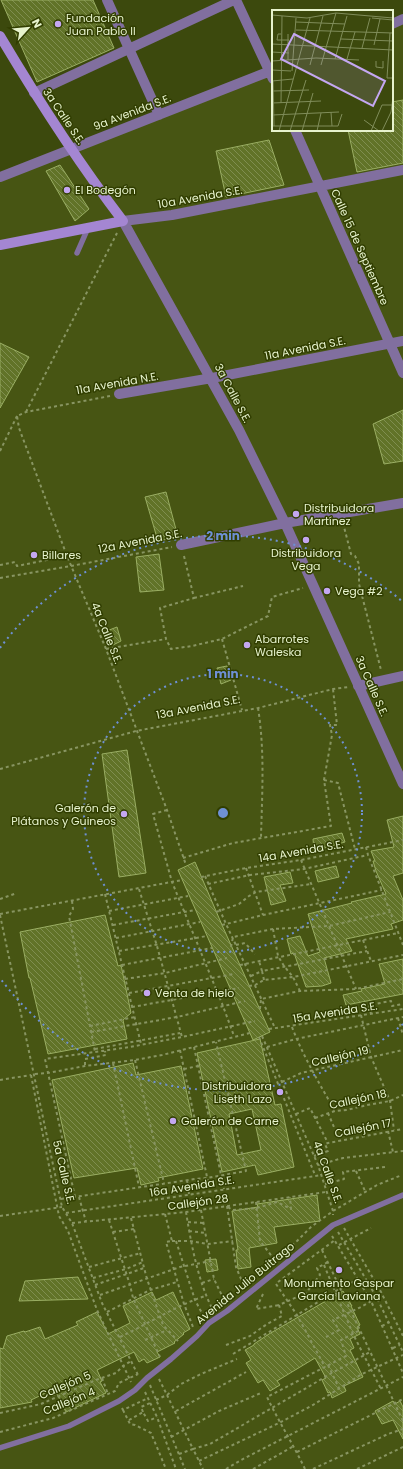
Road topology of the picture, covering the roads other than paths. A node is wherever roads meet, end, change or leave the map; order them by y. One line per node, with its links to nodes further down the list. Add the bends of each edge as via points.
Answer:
1 (107, 0): 6 (street)
2 (235, 0): 6 (street); 7 (street)
3 (403, 19): 4 (street)
4 (393, 24)
5 (0, 36): 8 (street, 3a Calle S.E.)
6 (129, 50): 8 (street); 9 (street)
7 (272, 73): 9 (street, 9a Avenida S.E.)
8 (34, 93): 11 (street, 3a Calle S.E.)
9 (158, 115): 11 (street, 9a Avenida S.E.)
10 (295, 131): 14 (street, Calle 15 de Septiembre)
11 (72, 149): 13 (street, 9a Avenida S.E.); 15 (street, 3a Calle S.E.)
12 (403, 170): 14 (street, 10a Avenida S.E.)
13 (0, 177)
14 (320, 187): 15 (street, 10a Avenida S.E., via 172,215); 20 (street, Calle 15 de Septiembre)
15 (123, 221): 16 (street, 10a Avenida S.E.); 22 (street, 3a Calle S.E.)
16 (88, 228): 17 (street, 10a Avenida S.E.); 18 (lane)
17 (0, 245)
18 (77, 253)
19 (403, 341): 20 (street, 11a Avenida S.E.)
20 (390, 343): 21 (street, Calle 15 de Septiembre); 22 (street, 11a Avenida S.E.)
21 (403, 373)
22 (212, 378): 23 (street, 11a Avenida N.E.); 25 (street, 3a Calle S.E.)
23 (119, 394)
24 (403, 503): 25 (street, 12a Avenida S.E.)
25 (285, 523): 26 (street, 12a Avenida S.E.); 28 (street, 3a Calle S.E.)
26 (181, 545)
27 (403, 676): 28 (street)
28 (358, 686): 29 (street, 3a Calle S.E.)
29 (403, 784)
30 (403, 1196): 31 (lane, Avenida Julio Buitrago, via 327,1229 209,1323 142,1385 119,1401 69,1426)
31 (0, 1448)

